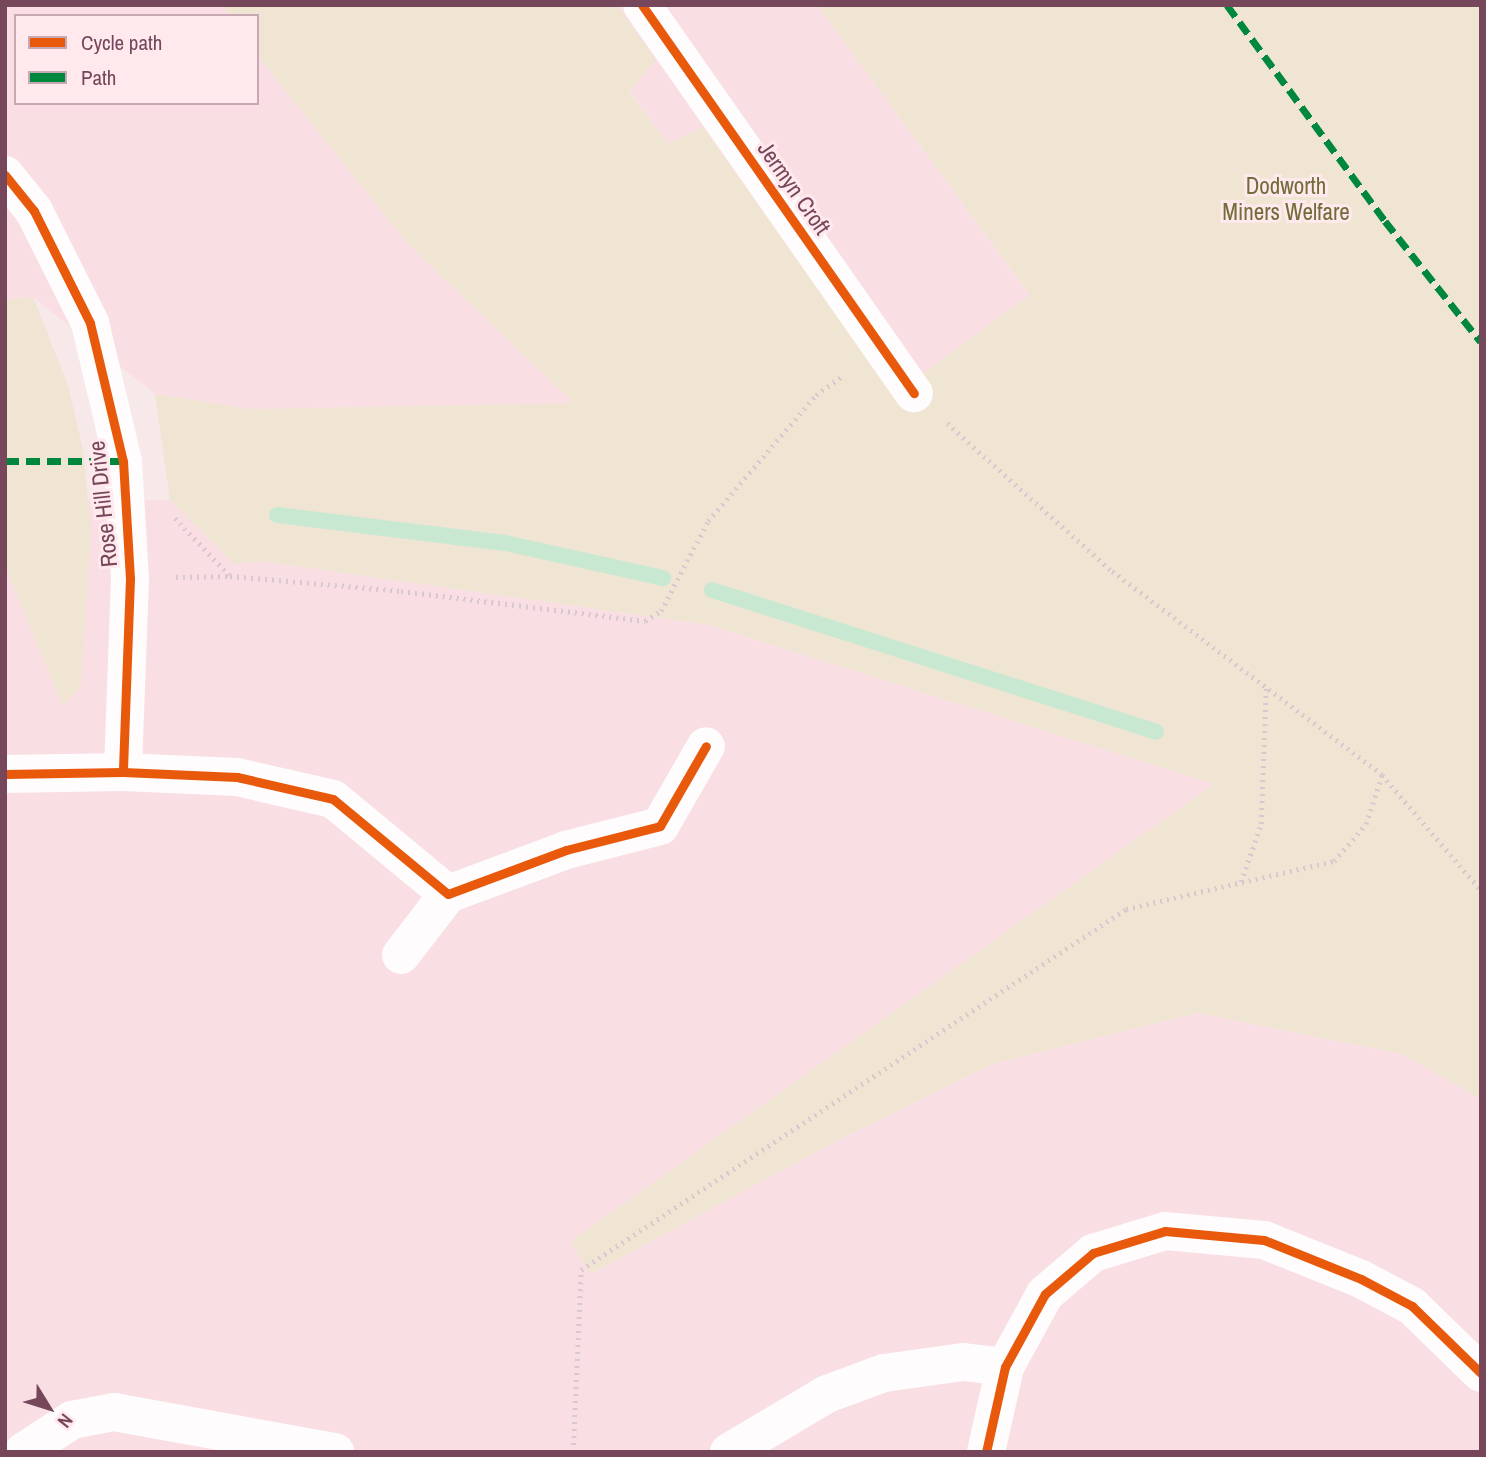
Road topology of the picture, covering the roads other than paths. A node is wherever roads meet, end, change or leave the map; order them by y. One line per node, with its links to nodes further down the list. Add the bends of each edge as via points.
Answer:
1 (642, 5): 3 (street, Jermyn Croft)
2 (5, 175): 5 (street, Rose Hill Drive, via 34,211 90,323 123,460 130,578)
3 (914, 393)
4 (706, 746): 7 (street, via 660,826 566,850)
5 (123, 772): 6 (street); 7 (street, via 237,777 332,799)
6 (5, 774)
7 (448, 894): 8 (street)
8 (401, 955)
9 (1005, 1367): 10 (street, via 1045,1294 1093,1253 1165,1231 1264,1240 1361,1279 1412,1306); 13 (street, via 963,1362 884,1373 827,1394); 14 (street)
10 (1481, 1373)
11 (23, 1452): 12 (street, via 72,1420 114,1412)
12 (335, 1452)
13 (729, 1452)
14 (986, 1452)

